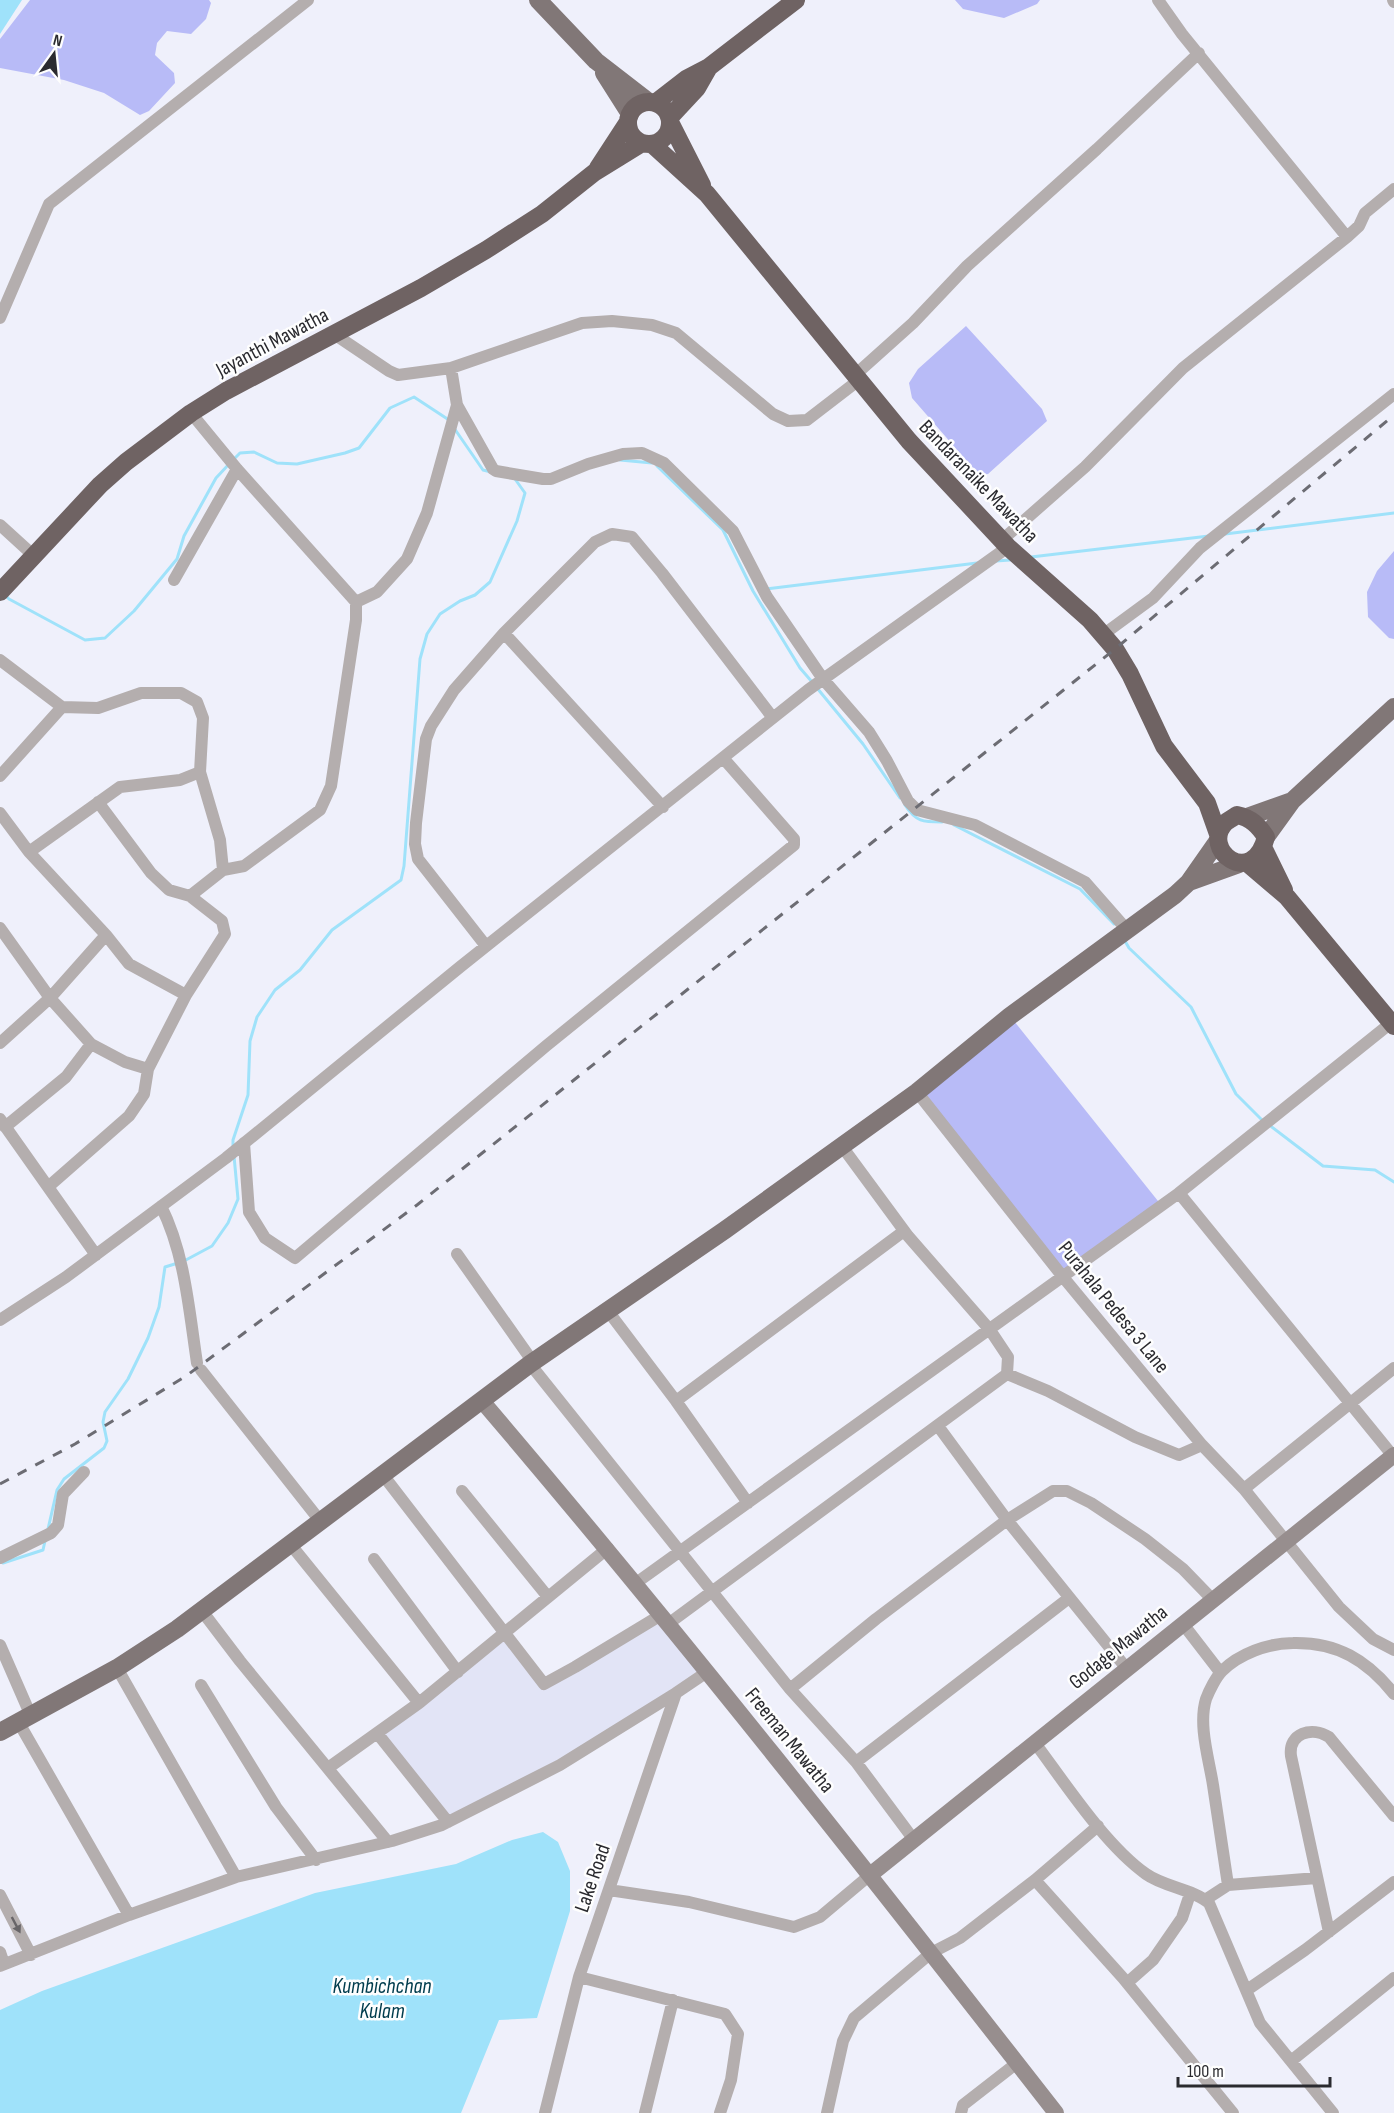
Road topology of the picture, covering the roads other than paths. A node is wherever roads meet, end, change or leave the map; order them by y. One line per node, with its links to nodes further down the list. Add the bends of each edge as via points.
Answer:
1 (308, 0): 16 (street, via 48,204)
2 (538, 0): 6 (main road)
3 (796, 0): 7 (highway)
4 (1158, 0): 5 (street)
5 (1199, 53): 15 (street); 19 (street, via 967,266)
6 (596, 61): 8 (main road); 9 (main road)
7 (709, 67): 8 (highway); 10 (highway)
8 (652, 103): 9 (highway, via 638,106); 10 (highway, via 662,106)
9 (629, 118): 11 (highway, via 631,135); 12 (highway, Jayanthi Mawatha)
10 (670, 120): 11 (highway, via 666,137); 14 (highway, Bandaranaike Mawatha)
11 (647, 144): 12 (highway, Jayanthi Mawatha); 14 (highway, Bandaranaike Mawatha)
12 (595, 172): 17 (highway, Jayanthi Mawatha, via 542,214 486,250)
13 (1394, 189): 15 (street, via 1365,213)
14 (707, 194): 19 (highway, Bandaranaike Mawatha)
15 (1347, 237): 25 (street, via 1183,368)
16 (0, 318)
17 (334, 334): 18 (street, via 398,375); 21 (highway, Jayanthi Mawatha)
18 (451, 368): 19 (street, via 582,323 612,321 652,325 676,333 773,414 788,421 807,420); 22 (street)
19 (857, 377): 25 (highway, Bandaranaike Mawatha, via 924,458)
20 (1394, 394): 31 (street, via 1200,548 1153,598)
21 (191, 413): 23 (street); 26 (highway, Jayanthi Mawatha, via 117,470)
22 (453, 418): 29 (street, via 427,513 407,559 377,592); 33 (street, via 496,471 551,479 623,454 642,453 664,463 733,531)
23 (236, 466): 27 (street); 29 (street)
24 (0, 525): 26 (street)
25 (1005, 543): 31 (highway, Bandaranaike Mawatha); 33 (street, via 969,576)
26 (33, 555): 28 (highway, Jayanthi Mawatha)
27 (174, 580)
28 (3, 590)
29 (356, 602): 50 (street, via 332,786 320,810 244,866)
30 (504, 633): 36 (street, via 595,542 612,534 632,537); 43 (street); 57 (street, via 454,690 431,726 416,823 418,859)
31 (1104, 634): 42 (highway, Bandaranaike Mawatha, via 1125,664 1164,746)
32 (0, 660): 34 (street)
33 (817, 684): 36 (street); 55 (street, via 868,732 917,810 975,825 1085,882)
34 (62, 707): 38 (street, via 98,708 141,693 181,693 197,702 203,718); 39 (street)
35 (1394, 707): 40 (main road)
36 (773, 718): 37 (street)
37 (724, 759): 43 (street); 67 (street, via 794,839 794,845 546,1046 295,1258 265,1238 249,1212)
38 (200, 772): 41 (street, via 180,780 120,787); 50 (street, via 220,840)
39 (0, 776)
40 (1292, 801): 45 (main road); 47 (main road)
41 (98, 802): 48 (street); 52 (street, via 151,873 169,890)
42 (1207, 803): 45 (highway); 46 (highway, Bandaranaike Mawatha)
43 (663, 807): 57 (street)
44 (0, 813): 48 (street)
45 (1242, 816): 46 (highway, via 1225,823); 47 (highway, via 1258,825)
46 (1218, 838): 49 (highway, via 1225,856); 51 (main road)
47 (1265, 842): 49 (highway, via 1257,857); 53 (highway)
48 (29, 852): 56 (street)
49 (1243, 863): 51 (main road); 53 (highway)
50 (223, 870): 52 (street)
51 (1189, 882): 55 (main road)
52 (190, 896): 58 (street, via 222,921 225,934)
53 (1287, 897): 60 (highway)
54 (0, 928): 59 (street)
55 (1128, 931): 64 (main road, via 1010,1016)
56 (106, 935): 58 (street, via 129,964); 59 (street)
57 (486, 946): 67 (street)
58 (186, 995): 63 (street)
59 (50, 998): 61 (street); 62 (street)
60 (1390, 1016): 69 (street, via 1278,1116)
61 (0, 1043)
62 (91, 1044): 63 (street); 65 (street, via 66,1077)
63 (148, 1069): 68 (street, via 144,1094 129,1116)
64 (916, 1092): 66 (main road); 74 (street, Purahala Pedesa 3 Lane)
65 (3, 1123): 68 (street)
66 (841, 1145): 71 (street); 75 (main road)
67 (241, 1146): 70 (street)
68 (48, 1187): 73 (street)
69 (1179, 1193): 74 (street); 83 (street)
70 (161, 1206): 73 (street); 93 (street, via 172,1228 183,1270 199,1366)
71 (904, 1231): 77 (street); 82 (street)
72 (457, 1254): 78 (street)
73 (96, 1255): 76 (street)
74 (1064, 1277): 77 (street); 85 (street, Purahala Pedesa 3 Lane)
75 (608, 1311): 78 (main road); 82 (street)
76 (0, 1320)
77 (990, 1330): 80 (street, via 1008,1357); 91 (street)
78 (532, 1363): 81 (main road); 97 (street)
79 (1394, 1368): 83 (street)
80 (1007, 1374): 84 (street); 85 (street, via 1179,1455)
81 (482, 1401): 88 (main road); 96 (street, Freeman Mawatha)
82 (676, 1401): 91 (street)
83 (1350, 1404): 86 (street); 89 (street)
84 (938, 1426): 92 (street); 101 (street)
85 (1202, 1445): 89 (street, Purahala Pedesa 3 Lane)
86 (1394, 1455): 94 (street, Godage Mawatha)
87 (84, 1472): 98 (street, via 63,1494 58,1525 47,1536)
88 (383, 1475): 93 (main road); 108 (street)
89 (1244, 1489): 94 (street, Purahala Pedesa 3 Lane)
90 (462, 1491): 102 (street)
91 (748, 1503): 97 (street)
92 (1007, 1520): 103 (street); 104 (street, via 1053,1491 1067,1491 1145,1539 1183,1569); 117 (street)
93 (321, 1522): 95 (main road)
94 (1287, 1541): 104 (street, Godage Mawatha); 110 (street, Purahala Pedesa 3 Lane, via 1339,1607 1373,1639)
95 (291, 1545): 105 (main road); 120 (street)
96 (608, 1548): 100 (street, Freeman Mawatha); 102 (street)
97 (680, 1552): 100 (street); 101 (street)
98 (0, 1558)
99 (374, 1559): 113 (street)
100 (636, 1584): 106 (street, Freeman Mawatha)
101 (712, 1591): 106 (street); 117 (street)
102 (548, 1597): 108 (street)
103 (1069, 1598): 112 (street); 125 (street)
104 (1213, 1600): 107 (street, Godage Mawatha)
105 (202, 1611): 111 (main road); 126 (street)
106 (664, 1619): 108 (street, via 544,1684); 114 (street, Freeman Mawatha)
107 (1183, 1624): 112 (street, Godage Mawatha); 115 (street)
108 (505, 1633): 113 (street)
109 (0, 1645): 121 (street)
110 (1394, 1650)
111 (117, 1668): 121 (main road); 134 (street)
112 (1127, 1669): 124 (street, Godage Mawatha)
113 (458, 1672): 120 (street)
114 (706, 1672): 118 (street); 133 (street, Freeman Mawatha)
115 (1220, 1672): 119 (street, via 1242,1657 1272,1645 1314,1644 1350,1655 1369,1667); 138 (street, via 1206,1699 1203,1727)
116 (201, 1685): 132 (street, via 276,1806)
117 (790, 1689): 125 (street)
118 (676, 1693): 128 (street, via 560,1765); 139 (street, Lake Road)
119 (1394, 1694)
120 (419, 1703): 123 (street)
121 (25, 1719): 122 (main road); 143 (street)
122 (0, 1732)
123 (377, 1733): 126 (street); 128 (street)
124 (1035, 1743): 129 (street); 130 (street, Godage Mawatha)
125 (856, 1762): 130 (street)
126 (328, 1768): 131 (street)
127 (1394, 1816): 135 (street, via 1329,1737 1309,1732 1296,1737 1290,1756)
128 (448, 1822): 131 (street)
129 (1098, 1826): 136 (street); 140 (street, via 1145,1873)
130 (914, 1840): 133 (street, Godage Mawatha)
131 (388, 1842): 132 (street)
132 (316, 1860): 134 (street)
133 (870, 1875): 139 (street, via 820,1917 794,1927 689,1902); 145 (street, Freeman Mawatha)
134 (236, 1877): 143 (street)
135 (1317, 1878): 138 (street); 144 (street)
136 (1035, 1880): 145 (street, via 960,1938); 150 (street)
137 (1394, 1882): 144 (street)
138 (1228, 1885): 142 (street)
139 (609, 1890): 148 (street, Lake Road)
140 (1190, 1894): 142 (street); 150 (street, via 1182,1918 1154,1960)
141 (0, 1895): 146 (street, one-way to 146)
142 (1205, 1900): 151 (street, via 1213,1909)
143 (129, 1915): 146 (street)
144 (1329, 1932): 151 (street)
145 (931, 1953): 154 (street, Freeman Mawatha); 158 (street, via 854,2018 843,2041)
146 (31, 1955): 147 (street)
147 (1, 1960)
148 (579, 1977): 152 (street); 155 (street, Lake Road)
149 (1394, 1978): 153 (street)
150 (1127, 1983): 161 (street)
151 (1247, 1990): 153 (street, via 1260,2023)
152 (673, 2000): 156 (street); 157 (street, via 725,2014 738,2034 731,2080)
153 (1291, 2061): 162 (street)
154 (1017, 2063): 159 (street, via 963,2105); 160 (street, Freeman Mawatha)
155 (545, 2113)
156 (645, 2113)
157 (720, 2113)
158 (827, 2113)
159 (961, 2113)
160 (1056, 2113)
161 (1233, 2113)
162 (1333, 2113)

